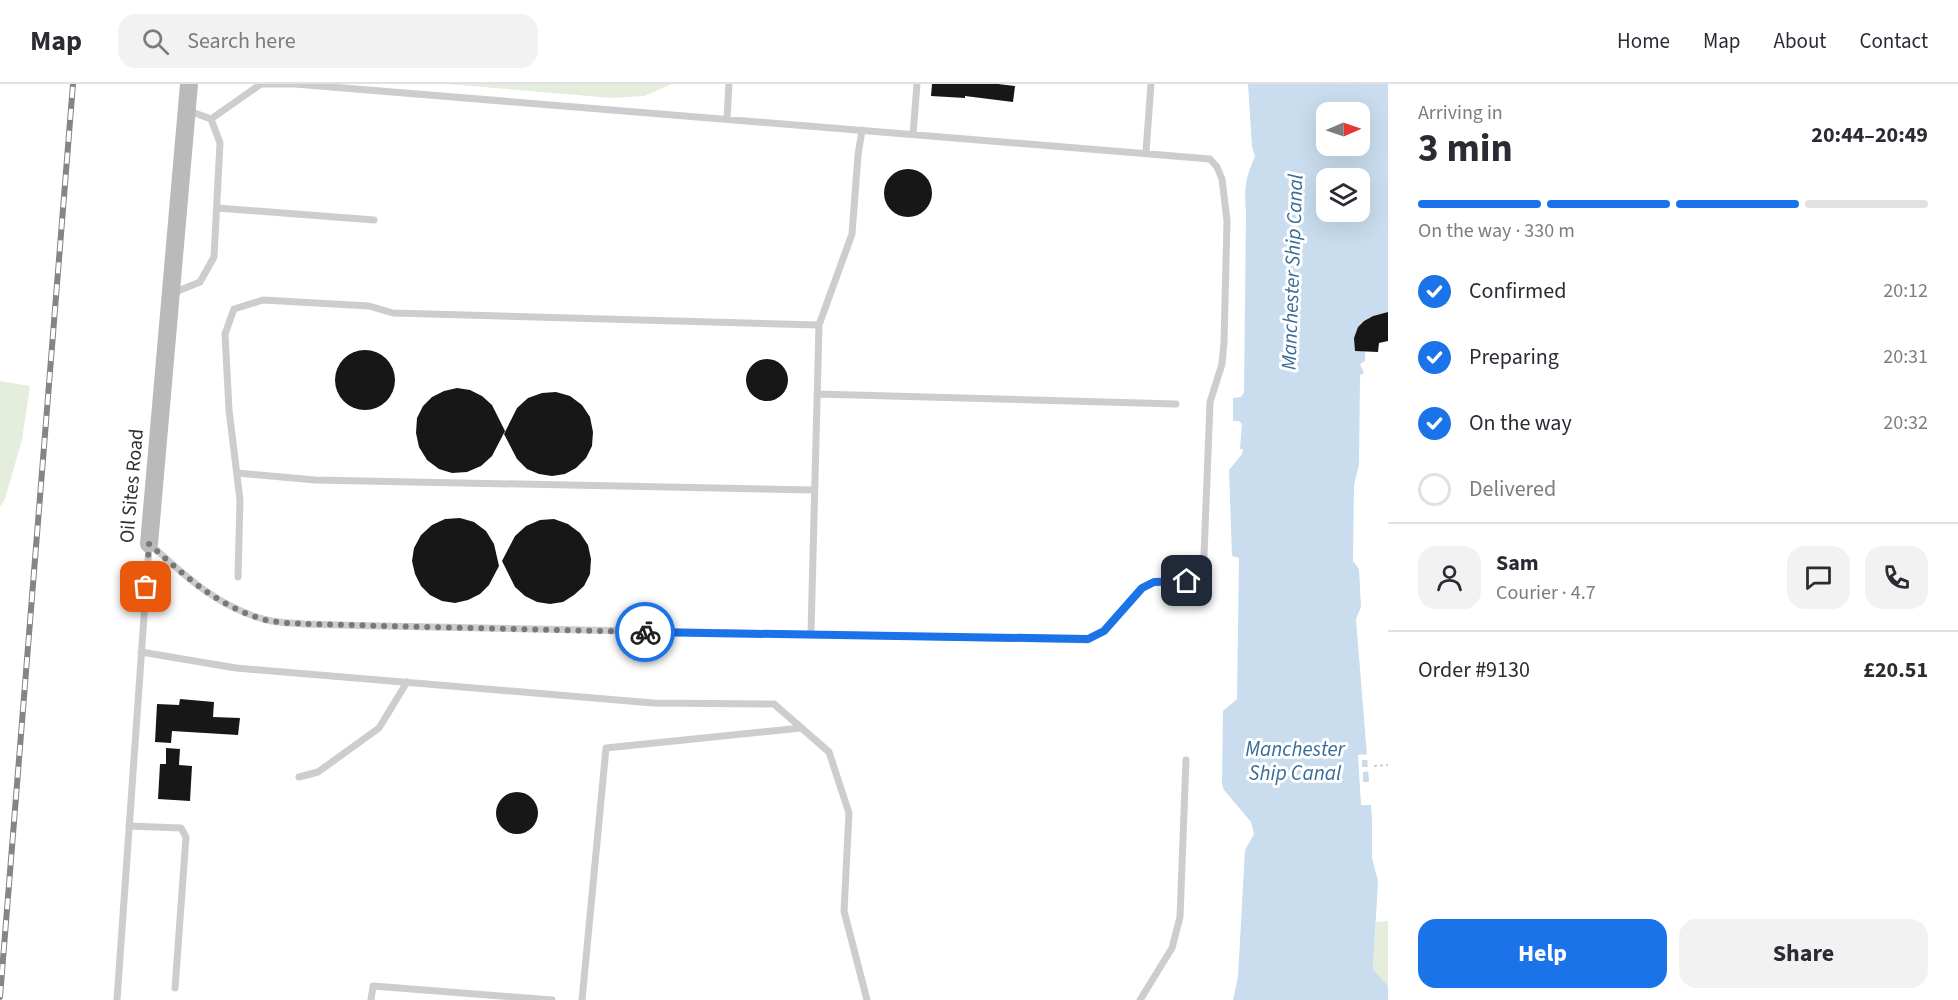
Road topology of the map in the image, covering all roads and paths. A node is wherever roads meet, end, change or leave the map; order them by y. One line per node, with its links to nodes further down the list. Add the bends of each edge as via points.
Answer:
1 (189, 84): 6 (street, Oil Sites Road)
2 (729, 84): 8 (lane)
3 (917, 84): 10 (lane)
4 (1151, 84): 11 (lane)
5 (333, 86): 7 (lane, via 261,84); 8 (lane)
6 (187, 110): 7 (lane); 14 (street, Oil Sites Road)
7 (211, 119): 12 (lane, via 220,143)
8 (727, 119): 9 (lane)
9 (862, 130): 10 (lane); 15 (lane, via 852,234)
10 (913, 134): 11 (lane)
11 (1146, 152): 22 (lane, via 1210,159 1222,179 1227,221 1224,342 1222,364 1210,402 1203,581 1154,582 1142,588 1104,631 1088,639)
12 (217, 208): 13 (lane); 14 (lane, via 214,257 200,282)
13 (374, 220)
14 (171, 294): 20 (street, Oil Sites Road)
15 (819, 325): 16 (lane); 18 (lane, via 393,313 369,306 263,300 234,309 225,334)
16 (817, 394): 17 (lane); 19 (lane)
17 (1176, 404)
18 (237, 473): 19 (lane, via 315,480); 21 (lane)
19 (814, 490): 22 (lane)
20 (149, 544): 22 (lane, via 196,586 232,607 267,620 546,631); 23 (lane, Oil Sites Road)
21 (238, 577)
22 (810, 633)
23 (141, 652): 24 (lane, via 236,668); 30 (lane, Oil Sites Road)
24 (407, 682): 25 (lane, via 653,703 774,704); 29 (lane, via 379,728 318,772)
25 (801, 728): 35 (lane, via 606,748); 36 (lane, via 829,752 849,813 844,911)
26 (1186, 760): 37 (lane, via 1180,917 1172,948)
27 (1388, 765): 28 (path)
28 (1374, 766)
29 (298, 777)
30 (129, 826): 31 (lane, via 181,828 186,837); 32 (lane, Oil Sites Road)
31 (175, 988)
32 (117, 1000)
33 (371, 1000): 34 (lane, via 373,986)
34 (552, 1000)
35 (582, 1000)
36 (867, 1000)
37 (1140, 1000)

